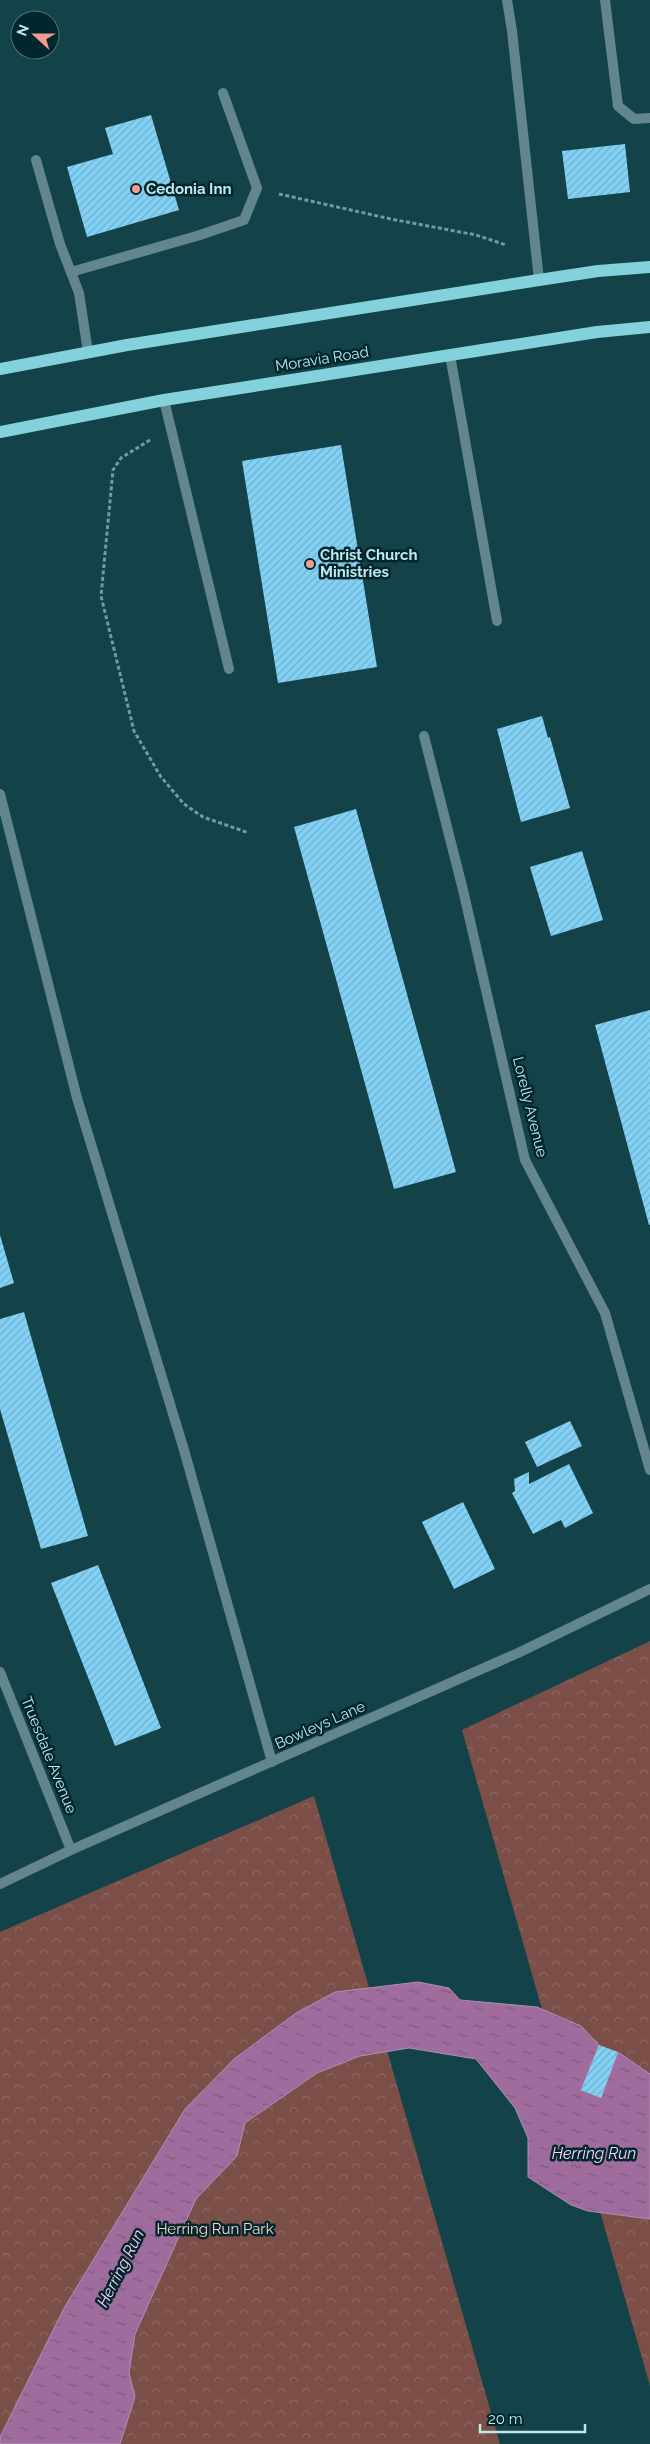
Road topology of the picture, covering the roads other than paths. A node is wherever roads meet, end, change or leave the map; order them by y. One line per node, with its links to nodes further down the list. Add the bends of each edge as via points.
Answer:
1 (507, 0): 8 (street)
2 (605, 0): 4 (street, via 618,106 634,119)
3 (223, 93): 7 (street, via 257,188 244,220 200,236)
4 (650, 118)
5 (36, 160): 7 (street)
6 (650, 268): 8 (main road, via 598,271)
7 (71, 272): 10 (street, via 79,293)
8 (539, 280): 10 (main road)
9 (650, 327): 11 (main road, Moravia Road)
10 (88, 352): 12 (main road)
11 (450, 355): 13 (main road, Moravia Road); 15 (street)
12 (0, 369)
13 (164, 400): 14 (main road, Moravia Road); 16 (street)
14 (0, 432)
15 (497, 621)
16 (229, 669)
17 (424, 736): 19 (street, Lorelly Avenue, via 525,1160 605,1313)
18 (0, 794): 22 (street, via 77,1098 184,1450)
19 (650, 1470)
20 (650, 1589): 22 (street, Bowleys Lane, via 518,1653)
21 (0, 1672): 23 (street, Truesdale Avenue)
22 (272, 1762): 23 (street, Bowleys Lane)
23 (71, 1850): 24 (street, Bowleys Lane)
24 (0, 1884)

